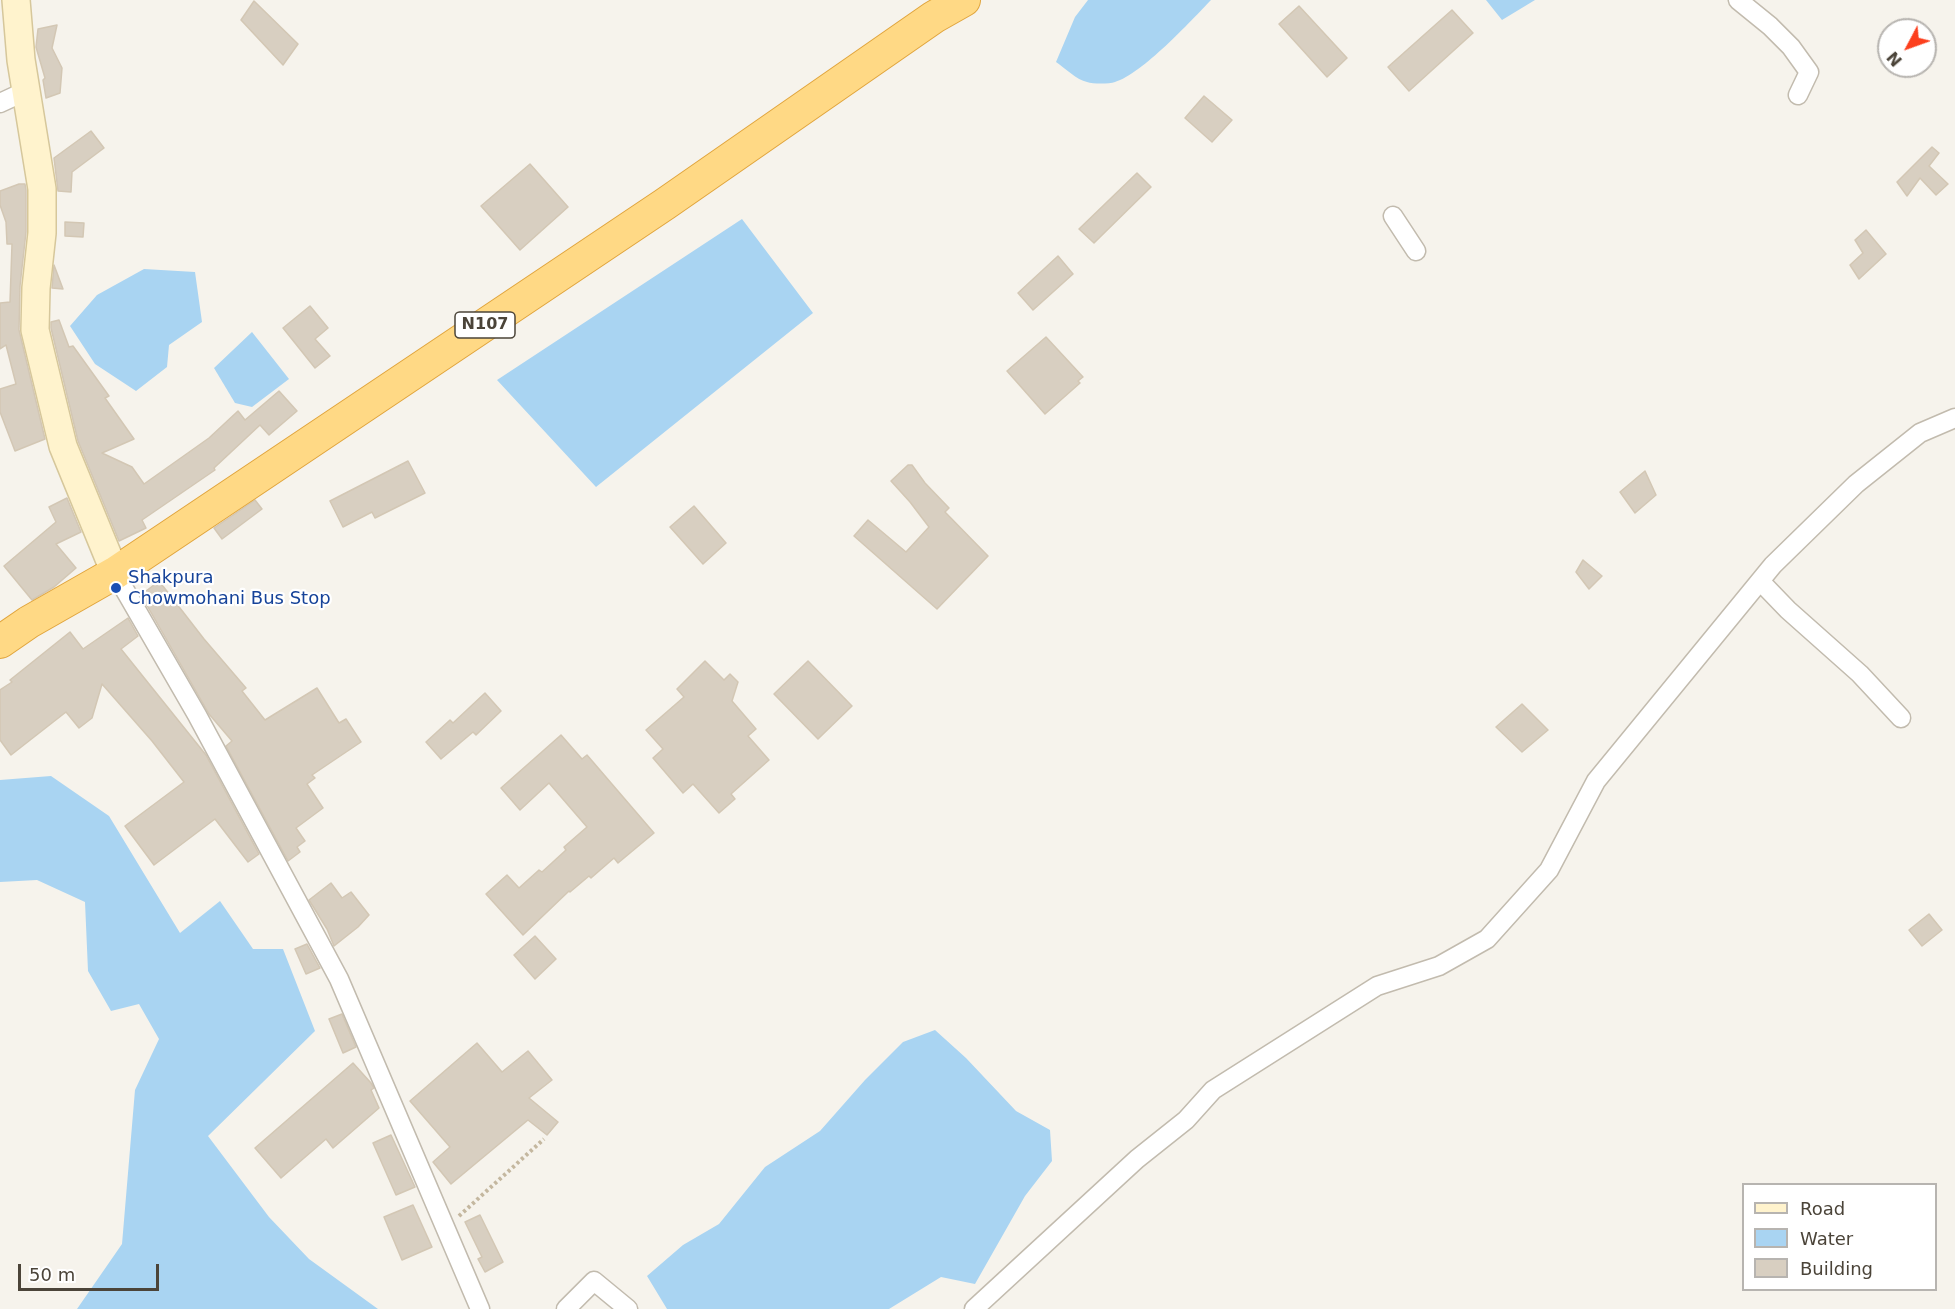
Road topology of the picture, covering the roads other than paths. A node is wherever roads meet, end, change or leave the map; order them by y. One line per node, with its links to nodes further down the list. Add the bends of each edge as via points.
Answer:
1 (16, 0): 4 (main road)
2 (964, 0): 10 (highway, N107)
3 (1738, 0): 5 (street, via 1791,47 1809,72)
4 (26, 91): 6 (street); 10 (main road, via 42,189 35,330 63,446)
5 (1798, 95)
6 (0, 103)
7 (1393, 216): 8 (street)
8 (1416, 251)
9 (1955, 418): 11 (street, via 1920,433 1856,484)
10 (115, 573): 12 (highway, N107); 14 (street, via 197,715 339,979)
11 (1760, 581): 13 (street); 17 (street, via 1596,781 1549,870 1487,939 1438,966 1377,986 1213,1090 1186,1120 1137,1159)
12 (0, 642)
13 (1901, 718)
14 (480, 1309)
15 (566, 1309): 16 (street, via 594,1281)
16 (628, 1309)
17 (974, 1309)

